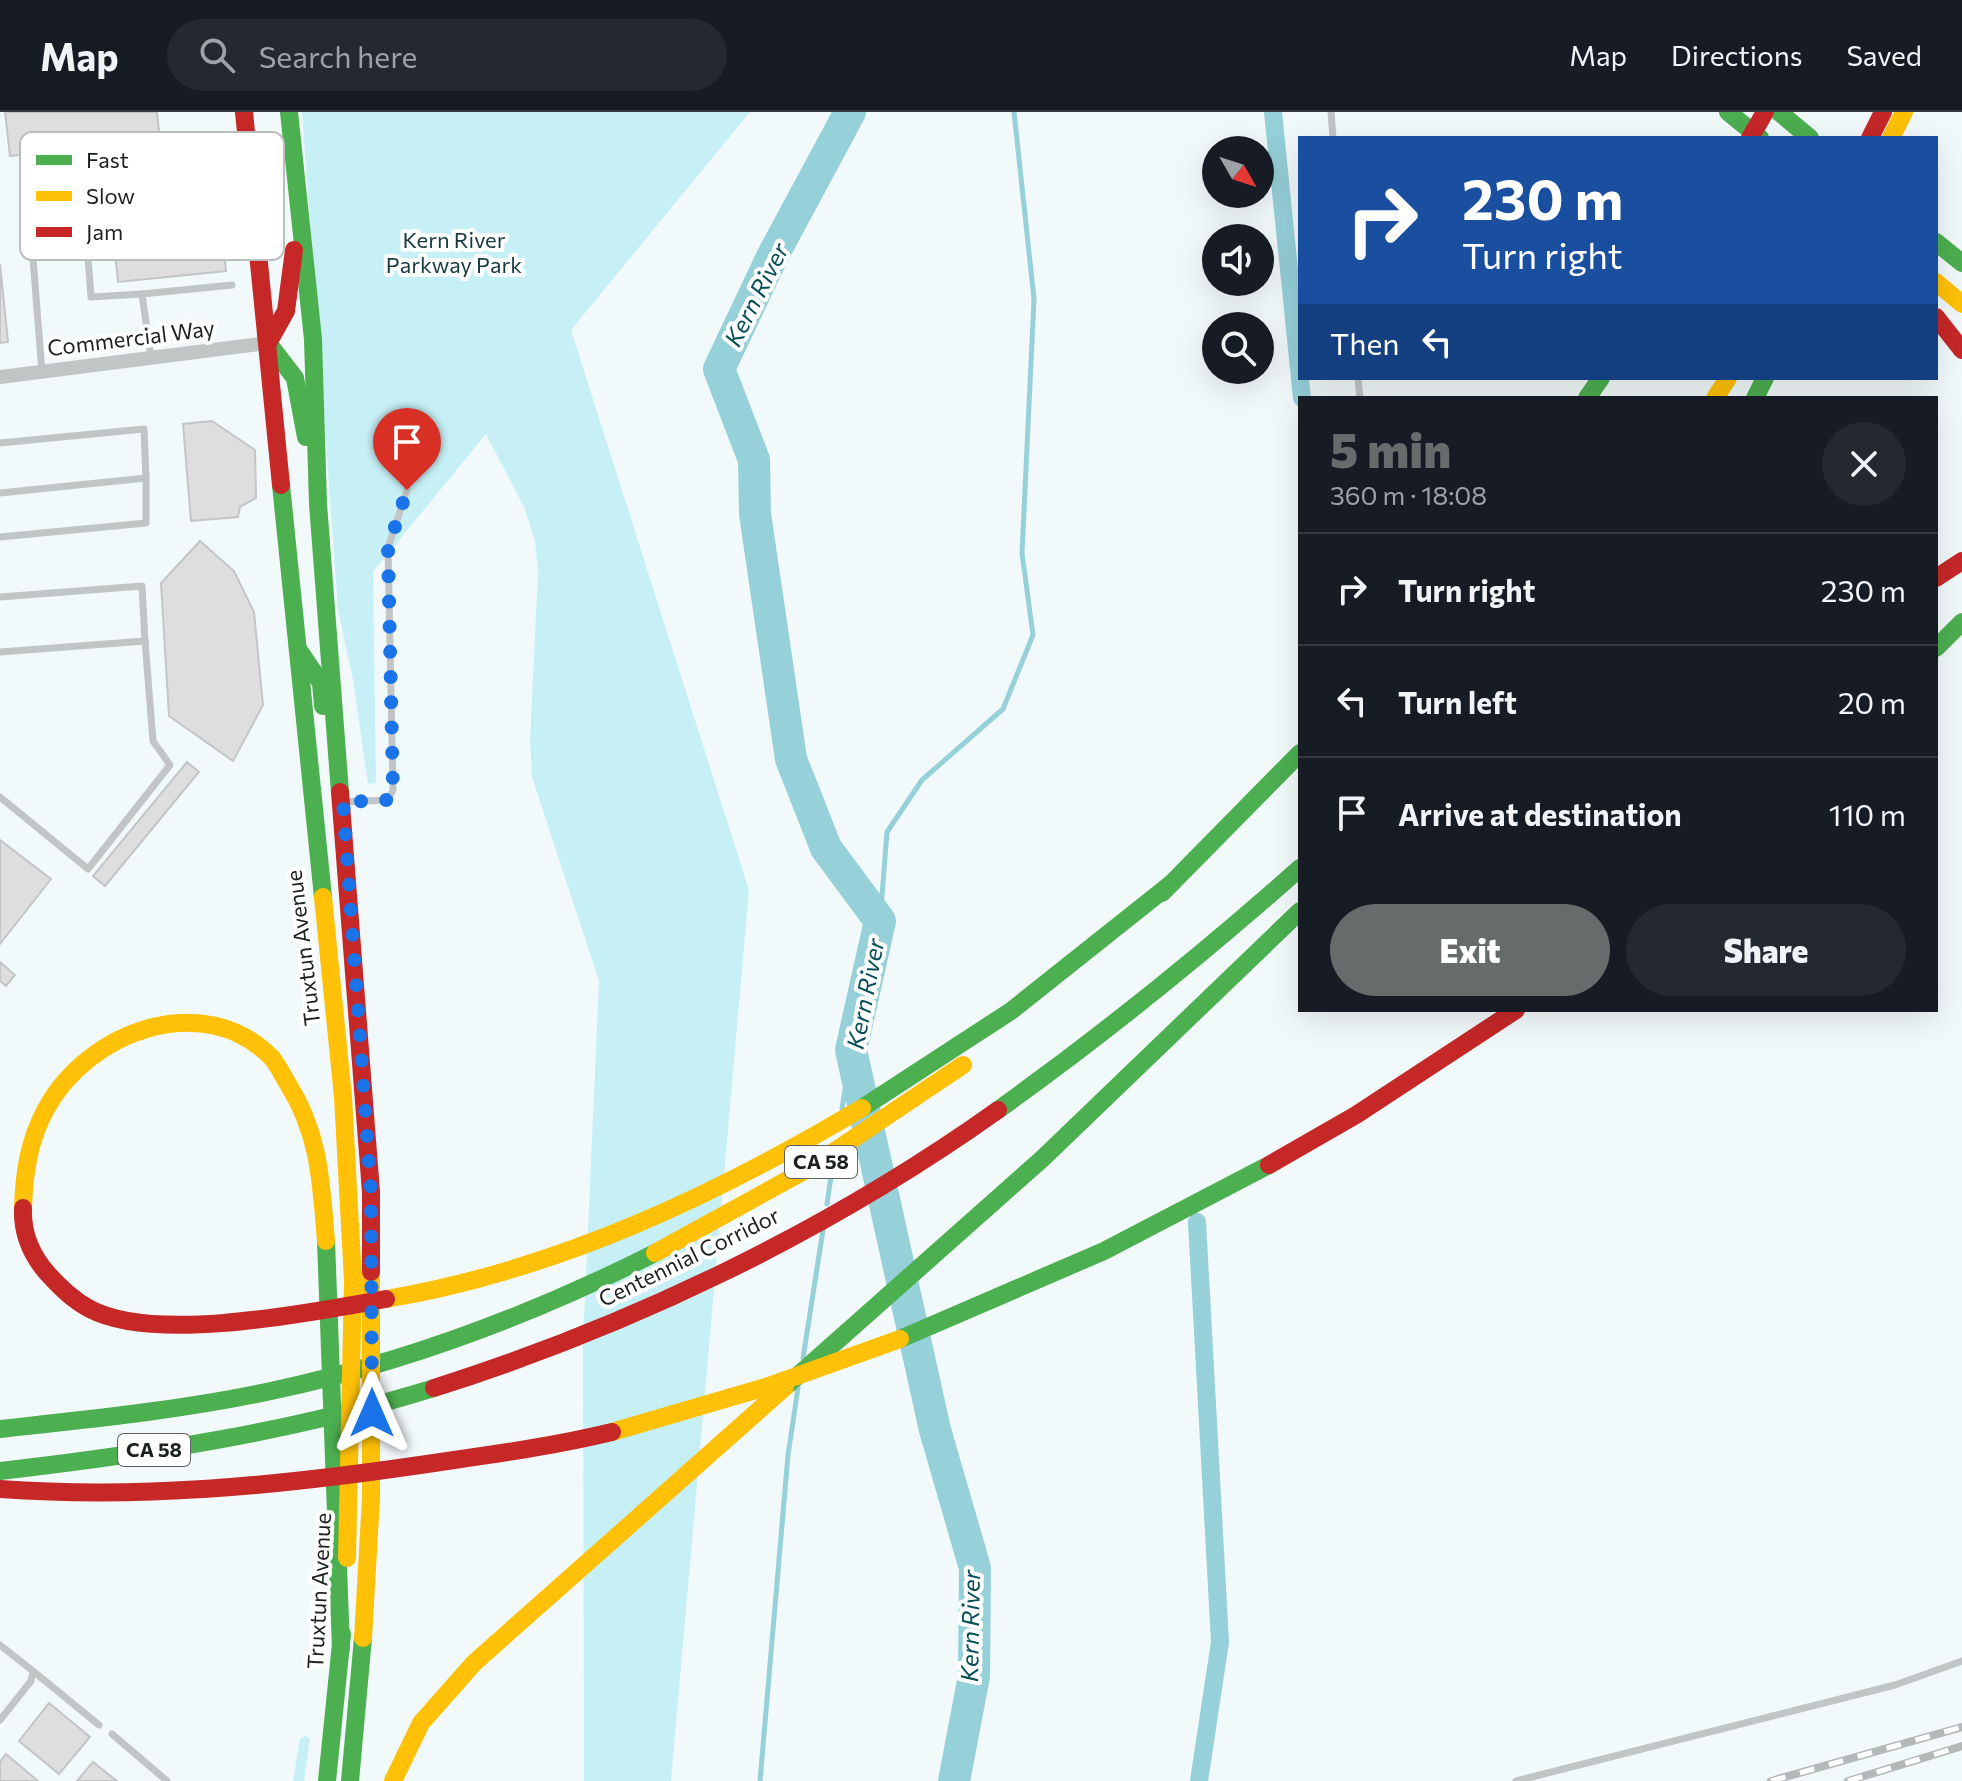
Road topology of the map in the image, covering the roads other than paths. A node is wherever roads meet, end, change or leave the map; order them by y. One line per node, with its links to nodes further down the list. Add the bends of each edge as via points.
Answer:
1 (244, 112): 10 (main road, Truxtun Avenue)
2 (289, 112): 18 (main road)
3 (1331, 112): 11 (lane)
4 (1728, 112): 14 (main road)
5 (1748, 112): 12 (main road)
6 (1765, 112): 13 (main road)
7 (1779, 112): 15 (main road)
8 (1883, 112): 16 (main road)
9 (1904, 112): 17 (main road)
10 (246, 132)
11 (1333, 136)
12 (1736, 136)
13 (1751, 136)
14 (1758, 136)
15 (1808, 136)
16 (1871, 136)
17 (1892, 136)
18 (299, 212): 29 (main road, via 288,311); 38 (main road, via 313,339)
19 (1938, 244): 23 (main road)
20 (33, 260): 32 (lane)
21 (88, 260): 26 (lane, via 91,297)
22 (259, 260): 29 (main road, Truxtun Avenue)
23 (1962, 263)
24 (1938, 284): 27 (main road)
25 (232, 285): 26 (lane)
26 (142, 294): 31 (lane)
27 (1962, 304)
28 (1938, 320): 30 (main road)
29 (268, 343): 31 (street, Commercial Way); 38 (main road, via 295,378); 46 (main road, Truxtun Avenue)
30 (1962, 350)
31 (151, 358): 32 (street, Commercial Way)
32 (42, 372): 33 (street, Commercial Way)
33 (0, 377)
34 (406, 442): 51 (lane, via 407,490 388,548 393,790 388,800)
35 (0, 443): 36 (lane, via 144,429)
36 (146, 478): 37 (lane); 39 (lane, via 146,523)
37 (0, 493)
38 (318, 504): 51 (main road)
39 (0, 537)
40 (1962, 561): 41 (main road)
41 (1938, 577)
42 (0, 597): 44 (lane, via 142,586)
43 (1962, 622): 47 (main road)
44 (145, 641): 48 (lane); 50 (lane, via 153,741 170,765 88,869)
45 (0, 643): 48 (lane)
46 (296, 646): 51 (main road, via 321,683 332,786); 60 (main road, Truxtun Avenue, via 332,978 350,1214 353,1311)
47 (1938, 646)
48 (0, 652)
49 (1298, 755): 54 (main road, via 1172,883)
50 (0, 797)
51 (343, 802): 68 (main road, via 373,1270 370,1535)
52 (1298, 870): 57 (main road, Centennial Corridor / CA 58, via 1182,974 1046,1079 934,1152 671,1295 568,1341 413,1395 307,1423)
53 (1298, 913): 69 (main road, via 1042,1159 446,1691 411,1741)
54 (1049, 990): 56 (main road, Centennial Corridor / CA 58, via 965,1064 828,1158 691,1236 570,1293 412,1353 307,1382 188,1406); 60 (main road, via 840,1122 688,1201 572,1251 412,1293 307,1312 180,1327 148,1327 99,1313 54,1280 21,1229 11,1176 13,1148 34,1092 60,1061 112,1029 151,1021 191,1022 247,1044 278,1070 301,1103 317,1158 329,1277 333,1513)
55 (1513, 1012): 58 (main road, via 1346,1121 1154,1228 962,1315 744,1396 541,1448 291,1484 148,1495)
56 (0, 1429)
57 (0, 1471)
58 (0, 1489)
59 (0, 1645): 62 (lane)
60 (341, 1648): 67 (main road, Truxtun Avenue)
61 (1962, 1661): 70 (lane, via 1895,1685)
62 (33, 1671): 63 (lane); 64 (lane)
63 (0, 1720)
64 (99, 1725)
65 (112, 1734): 66 (lane)
66 (167, 1781)
67 (327, 1781)
68 (350, 1781)
69 (393, 1781)
70 (1516, 1781)

